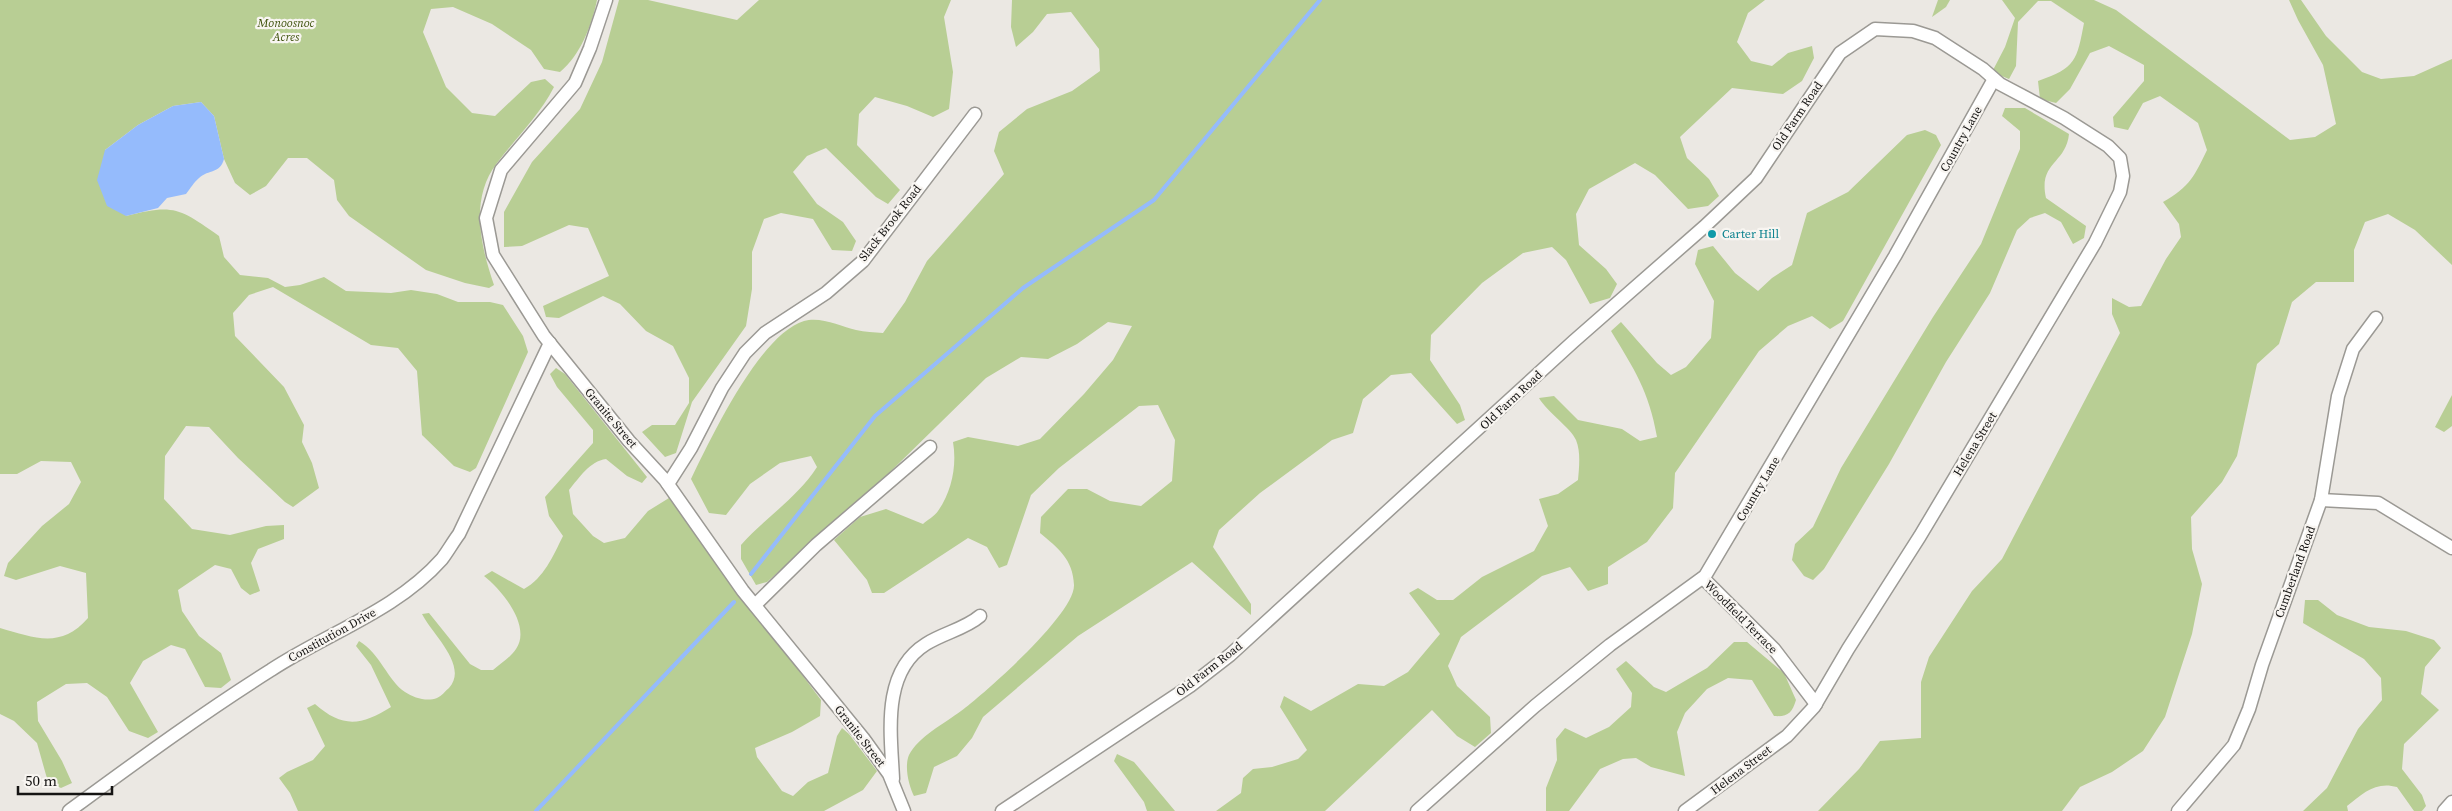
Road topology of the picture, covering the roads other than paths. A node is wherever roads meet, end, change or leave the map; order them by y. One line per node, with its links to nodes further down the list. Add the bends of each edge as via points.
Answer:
1 (606, 0): 5 (street, Granite Street, via 575,84 502,170 486,218 493,255)
2 (1994, 79): 10 (street, Country Lane, via 1905,239); 13 (street, Helena Street, via 2108,146 2120,158 2123,176 2120,192 2095,243); 18 (street, Old Farm Road, via 1935,38 1913,31 1875,29 1859,39 1840,54 1756,178 1228,658)
3 (975, 114): 7 (street, Slack Brook Road, via 863,260 826,293 764,333 745,353)
4 (2376, 318): 8 (street, Cumberland Road, via 2353,349 2338,396)
5 (550, 343): 7 (street, Granite Street, via 629,442); 16 (street, Constitution Drive, via 459,534 436,564 362,620 281,663 184,726)
6 (930, 448): 11 (street, via 816,545)
7 (668, 484): 11 (street, Granite Street)
8 (2321, 500): 9 (street, via 2378,503); 21 (street, Cumberland Road, via 2234,745)
9 (2452, 548)
10 (1702, 578): 13 (street, Woodfield Terrace, via 1774,649); 19 (street, Country Lane, via 1610,645 1542,700)
11 (755, 605): 14 (street, Granite Street, via 864,738)
12 (980, 616): 14 (street, via 925,644 903,666 894,689 890,719)
13 (1816, 704): 20 (street, Helena Street, via 1787,736)
14 (893, 784): 17 (street, Granite Street)
15 (2452, 802): 22 (street)
16 (69, 811)
17 (904, 811)
18 (1002, 811)
19 (1417, 811)
20 (1685, 811)
21 (2178, 811)
22 (2444, 811)

